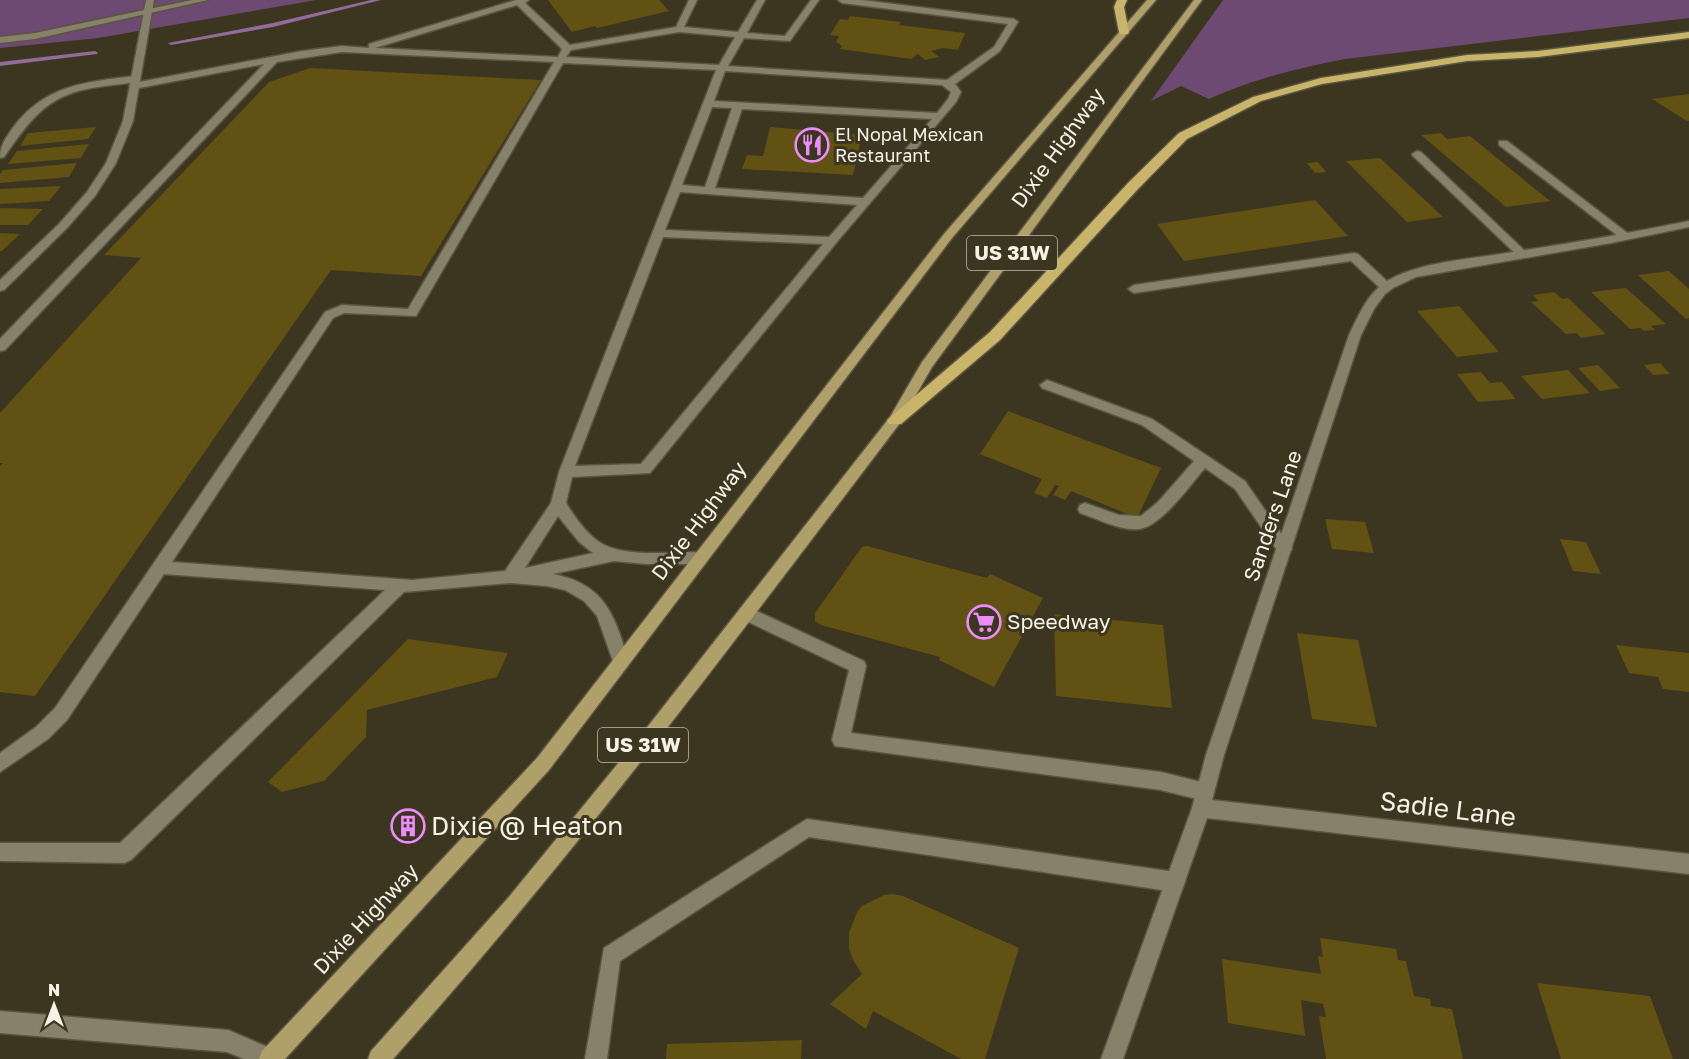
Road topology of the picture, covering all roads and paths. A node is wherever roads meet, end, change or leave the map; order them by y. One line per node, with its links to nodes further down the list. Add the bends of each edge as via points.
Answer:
1 (204, 0): 10 (street)
2 (693, 0): 12 (street)
3 (761, 0): 14 (street)
4 (815, 0): 14 (street, via 787,39)
5 (842, 0): 23 (street, via 1014,22 997,49)
6 (1122, 0): 13 (highway, via 1119,7)
7 (1152, 0): 13 (main road, Dixie Highway / US 31W)
8 (1198, 0): 43 (main road, Dixie Highway / US 31W, via 927,365)
9 (522, 1): 17 (street); 18 (street)
10 (149, 5): 16 (street, via 45,34); 22 (street)
11 (1689, 25): 19 (highway, via 1525,44)
12 (679, 28): 14 (street); 18 (street)
13 (1124, 32): 50 (main road, Dixie Highway / US 31W, via 948,236)
14 (741, 35): 21 (street)
15 (1689, 35): 19 (highway, via 1538,54)
16 (0, 40)
17 (360, 49): 18 (street); 20 (street)
18 (565, 53): 21 (street); 51 (street, via 412,313 342,309 330,315)
19 (1501, 54): 43 (highway, via 1321,81 1257,99 1184,136 995,336)
20 (274, 59): 22 (street); 41 (street)
21 (722, 68): 23 (street); 24 (street)
22 (135, 83): 29 (street, via 84,87 42,103 28,115); 39 (street, via 128,121 111,163 91,194)
23 (948, 84): 26 (street, via 956,92)
24 (707, 105): 25 (street); 30 (street)
25 (738, 106): 26 (street); 31 (street)
26 (940, 116): 32 (street)
27 (1503, 143): 35 (street)
28 (1417, 154): 37 (street)
29 (0, 155)
30 (675, 188): 31 (street); 34 (street)
31 (709, 191): 32 (street)
32 (866, 202): 36 (street)
33 (1689, 224): 35 (street, Sanders Lane)
34 (658, 233): 36 (street); 45 (street)
35 (1626, 237): 37 (street, Sanders Lane)
36 (832, 242): 45 (street, via 645,469)
37 (1522, 254): 38 (street, Sanders Lane, via 1427,270 1402,276)
38 (1385, 286): 40 (street, via 1354,257); 48 (street, Sanders Lane, via 1367,309 1355,335)
39 (0, 287)
40 (1134, 289)
41 (0, 347)
42 (1047, 385): 44 (street, via 1147,422)
43 (895, 420): 54 (main road, Dixie Highway / US 31W)
44 (1203, 461): 47 (street, via 1162,508 1143,523 1126,522); 48 (street, via 1239,485)
45 (566, 472): 46 (street)
46 (558, 504): 49 (street, via 597,549); 52 (street)
47 (1085, 509)
48 (1284, 549): 57 (street, Sanders Lane)
49 (617, 554): 50 (street); 52 (street)
50 (701, 558): 55 (main road, Dixie Highway / US 31W)
51 (159, 567): 53 (street); 56 (street, via 61,714)
52 (510, 577): 53 (street); 55 (street, via 554,578 578,588 600,607)
53 (400, 585): 58 (street, via 124,853)
54 (746, 613): 57 (street, Sadie Lane, via 858,666 841,740 1161,781); 63 (main road, Dixie Highway / US 31W, via 453,979)
55 (621, 662): 62 (main road, Dixie Highway / US 31W, via 543,764)
56 (0, 764)
57 (1203, 800): 59 (street, Sadie Lane); 60 (street, Sanders Lane)
58 (0, 852)
59 (1689, 864)
60 (1175, 882): 64 (street, via 807,828 611,955); 65 (street, Sanders Lane)
61 (0, 1022): 62 (street, via 228,1041)
62 (269, 1059)
63 (379, 1059)
64 (596, 1059)
65 (1112, 1059)

